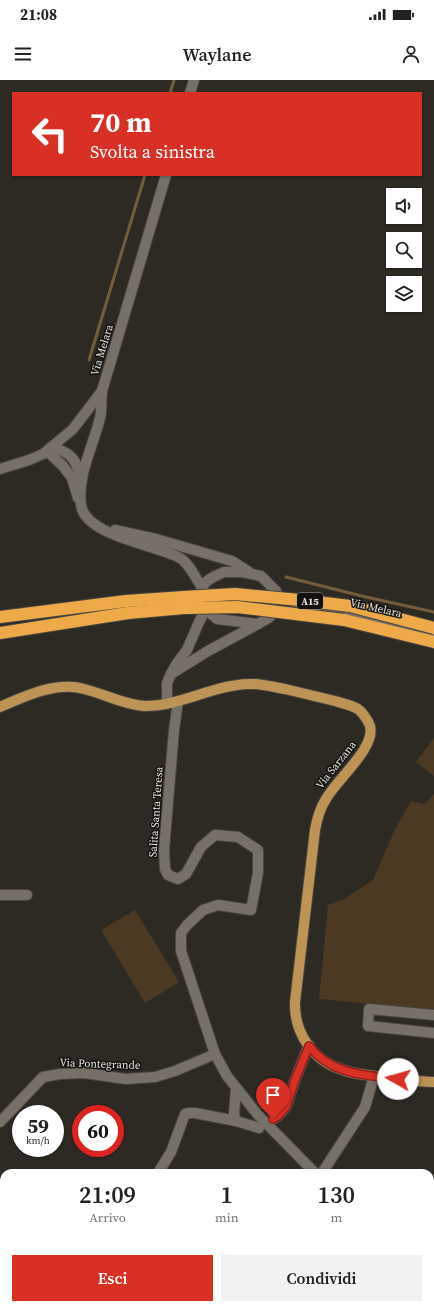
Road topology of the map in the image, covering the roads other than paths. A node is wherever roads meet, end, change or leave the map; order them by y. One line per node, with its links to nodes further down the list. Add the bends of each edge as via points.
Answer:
1 (194, 80): 2 (street)
2 (190, 92)
3 (166, 176): 4 (street, Via Melara)
4 (102, 391): 5 (street, via 73,429); 7 (street, Via Melara, via 100,417 84,468)
5 (49, 449): 6 (street, via 29,460); 7 (street, via 62,450 71,455 78,470); 8 (street, via 72,478)
6 (0, 469)
7 (81, 488): 8 (street, Via Melara)
8 (81, 505): 9 (street, via 92,523)
9 (99, 526): 10 (street, via 232,561); 11 (street, via 126,540 181,559)
10 (251, 574): 11 (street, via 224,572 210,578); 12 (street, via 261,576)
11 (202, 587): 15 (street, via 199,603)
12 (276, 592): 14 (street, Via Melara, via 296,604); 17 (street)
13 (184, 602): 16 (highway, A15 / A15, via 126,601); 19 (highway, A15 / A15, bridge, via 235,594 336,604); 20 (highway, A15 / A15); 22 (highway, A15 / A15, bridge, via 344,620)
14 (312, 608): 17 (street, Via Melara); 21 (street, Via Melara, via 374,618)
15 (206, 609): 18 (street, via 217,619); 23 (street, via 188,650)
16 (0, 617)
17 (270, 617): 18 (street)
18 (258, 624): 23 (street)
19 (434, 628)
20 (0, 633)
21 (434, 634)
22 (434, 642)
23 (171, 674): 25 (street, via 167,683)
24 (178, 701): 25 (main road, Via Sarzana); 31 (main road, Via Sarzana, via 227,687 249,684 271,686 358,709 370,726 369,741 362,754 326,798 315,830 295,1012 297,1025); 32 (street, Salita Santa Teresa, via 164,850 165,869 168,875 178,879 186,874 201,847 215,834 238,837 258,850 258,873 252,910 218,905 203,910 181,933 181,952)
25 (168, 704): 26 (main road, Via Sarzana, via 145,706 122,702 83,688 63,686)
26 (0, 707)
27 (0, 895): 28 (street)
28 (27, 896)
29 (434, 1015): 30 (street, via 369,1009 368,1026)
30 (434, 1033)
31 (309, 1046): 33 (main road, Via Sarzana, via 323,1061 342,1070); 36 (street, via 286,1107)
32 (215, 1054): 35 (street); 38 (street, Via Pontegrande, via 155,1077 126,1079 84,1073 43,1077)
33 (374, 1076): 34 (main road, Via Sarzana); 42 (street, via 364,1107)
34 (434, 1082)
35 (236, 1088): 37 (street); 41 (street)
36 (273, 1119)
37 (236, 1121): 39 (street); 40 (street, via 195,1113 185,1114 171,1152)
38 (0, 1122)
39 (259, 1128)
40 (160, 1169)
41 (311, 1169)
42 (325, 1169)

